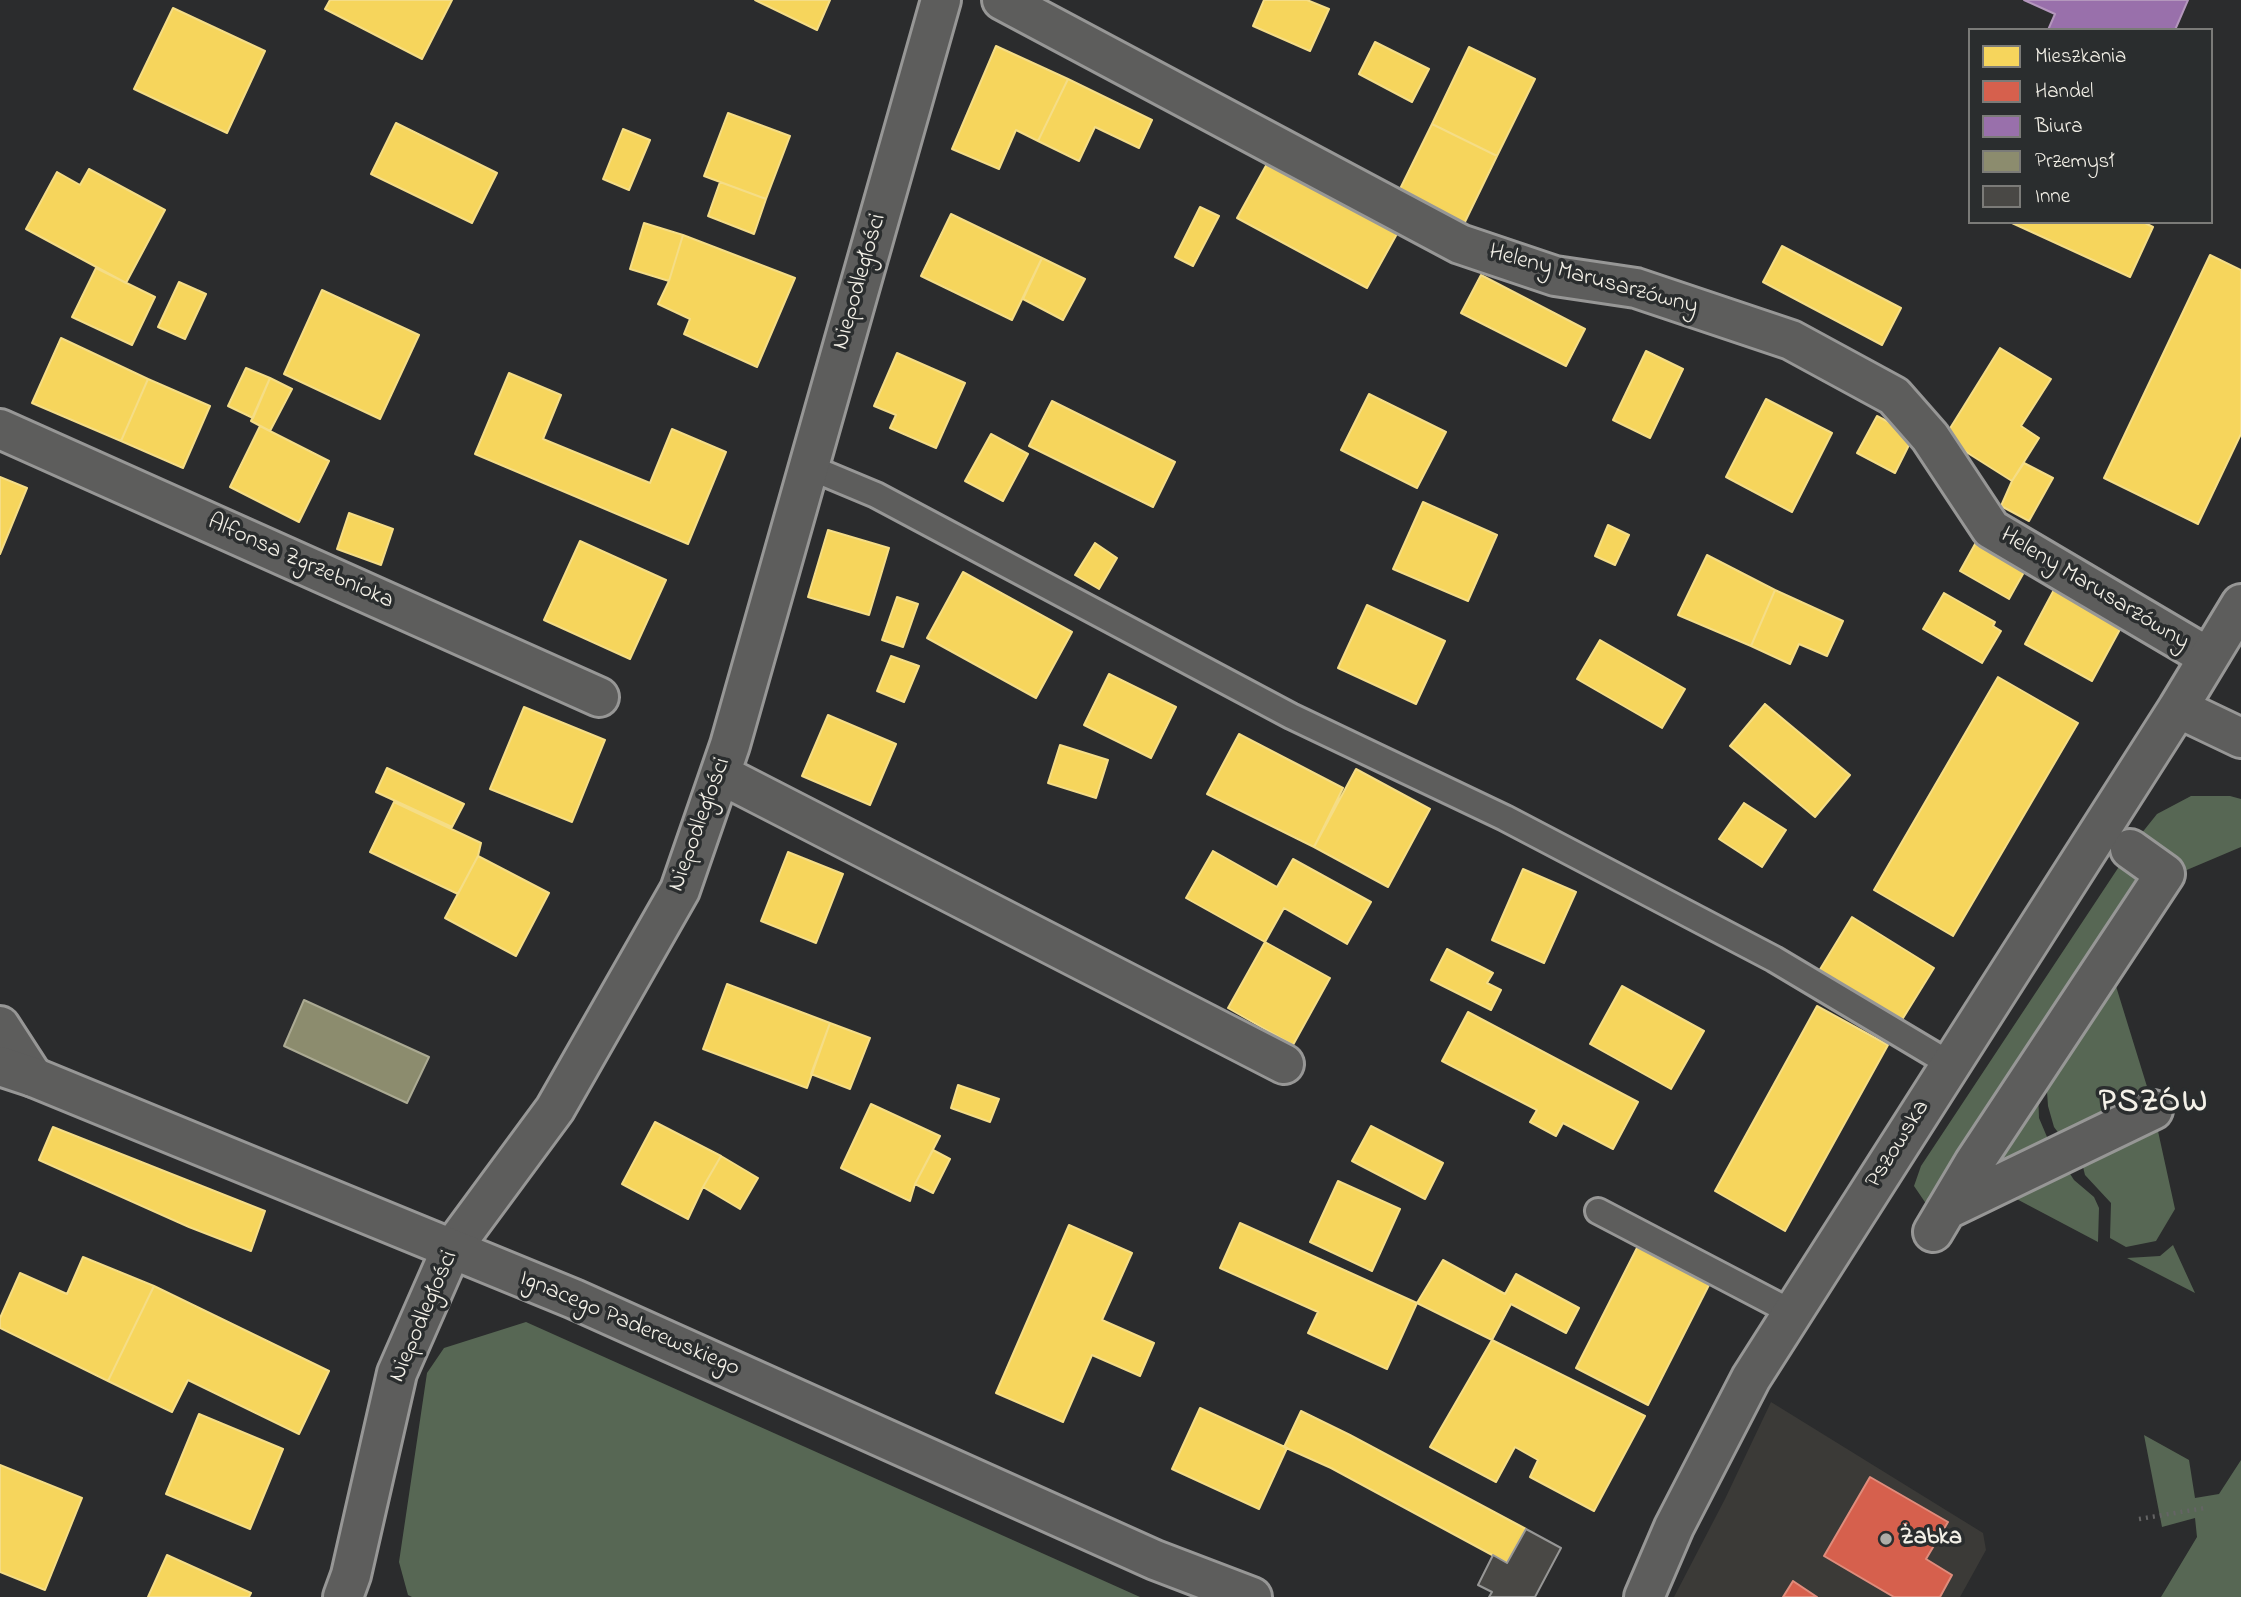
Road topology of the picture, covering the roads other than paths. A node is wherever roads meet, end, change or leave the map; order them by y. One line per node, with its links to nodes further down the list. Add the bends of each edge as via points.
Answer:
1 (941, 0): 4 (street, Niepodległości)
2 (1002, 0): 6 (street, Heleny Marusarzówny, via 1460,244 1555,276 1636,288 1791,340 1883,390 1894,396 1930,437 1991,529)
3 (0, 429): 7 (street, Alfonsa Zgrzebnioka)
4 (809, 467): 10 (street, Niepodległości); 14 (lane, via 876,495 1291,716 1505,818 1774,959)
5 (2241, 604): 6 (street, Pszowska)
6 (2208, 657): 8 (street, Pszowska)
7 (599, 697)
8 (2178, 708): 9 (street); 14 (street, Pszowska)
9 (2241, 738)
10 (720, 774): 13 (street); 18 (street, Niepodległości, via 680,890 555,1109)
11 (2130, 849): 16 (street, via 2171,877 1939,1221)
12 (0, 1026): 15 (street)
13 (1283, 1064)
14 (1950, 1064): 19 (street, Pszowska)
15 (17, 1072): 18 (street, Ignacego Paderewskiego)
16 (2153, 1110)
17 (1598, 1211): 19 (lane)
18 (451, 1250): 20 (street, Niepodległości, via 397,1373); 21 (street, Ignacego Paderewskiego, via 587,1305 1155,1560)
19 (1793, 1312): 22 (street, Pszowska, via 1738,1403 1674,1527)
20 (343, 1597)
21 (1252, 1597)
22 (1644, 1597)

